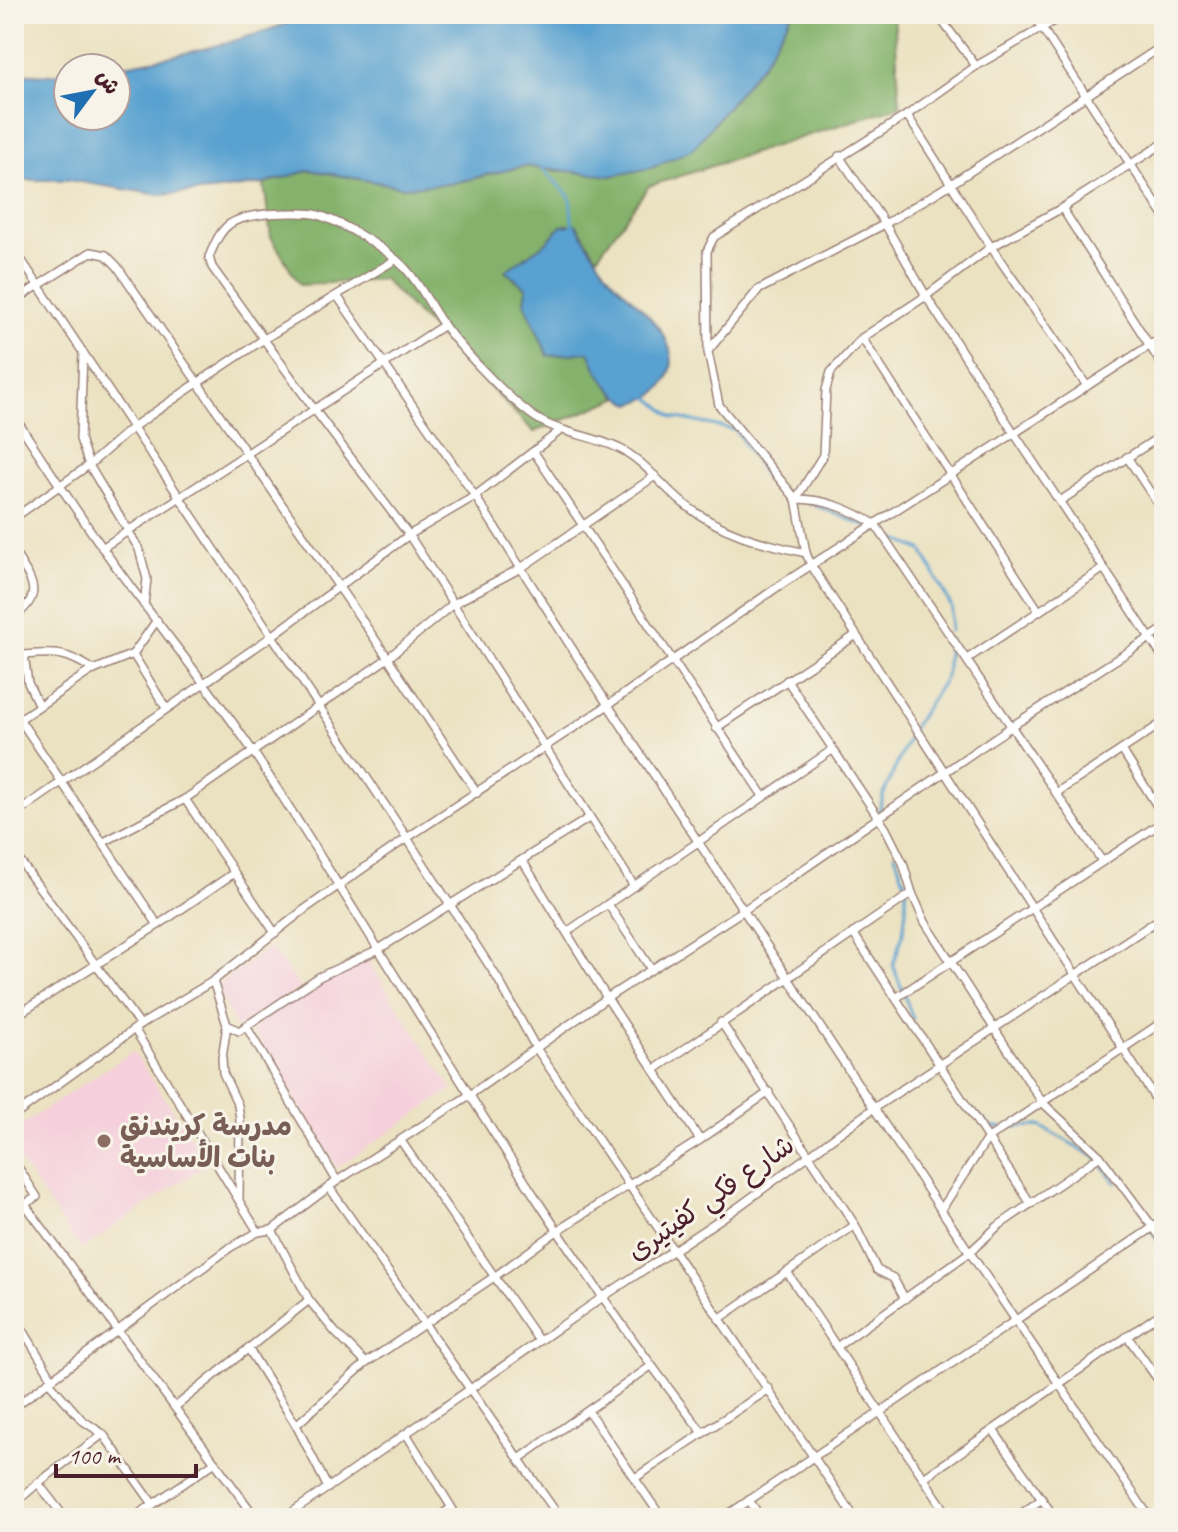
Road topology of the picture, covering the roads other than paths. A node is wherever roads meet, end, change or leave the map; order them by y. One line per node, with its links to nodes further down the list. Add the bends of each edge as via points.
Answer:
1 (937, 14): 6 (street)
2 (1033, 14): 4 (street)
3 (1066, 14): 4 (street)
4 (1043, 29): 6 (street); 7 (street)
5 (1164, 45): 7 (street)
6 (976, 66): 8 (street)
7 (1086, 96): 11 (street); 12 (street)
8 (907, 115): 10 (street); 12 (street)
9 (1164, 143): 11 (street)
10 (839, 156): 15 (street); 29 (street, via 714,237 707,251)
11 (1131, 164): 13 (street); 14 (street)
12 (951, 184): 15 (street); 16 (street)
13 (1062, 208): 16 (street); 27 (street)
14 (1164, 216)
15 (885, 224): 20 (street); 29 (street, via 758,290)
16 (991, 247): 20 (street); 33 (street)
17 (14, 249): 19 (street)
18 (395, 260): 21 (street); 23 (street); 26 (street, via 370,240 317,215 284,212 230,222 209,257)
19 (41, 286): 22 (street); 28 (street); 32 (street, via 91,252 106,255)
20 (926, 296): 25 (street); 38 (street)
21 (338, 297): 26 (street); 30 (street)
22 (14, 301)
23 (444, 325): 30 (street); 37 (street, via 528,413)
24 (1164, 336): 27 (street)
25 (862, 338): 44 (street); 49 (street, via 831,372 823,455)
26 (264, 339): 32 (street); 34 (street)
27 (1149, 346): 31 (street); 33 (street)
28 (83, 350): 36 (street); 43 (street, via 79,431)
29 (708, 352): 49 (street, via 719,405)
30 (383, 363): 34 (street); 47 (street)
31 (1164, 368)
32 (196, 384): 36 (street); 41 (street)
33 (1087, 386): 38 (street)
34 (314, 409): 41 (street); 56 (street)
35 (14, 416): 46 (street)
36 (133, 427): 43 (street); 48 (street)
37 (561, 430): 40 (street); 45 (street, via 625,452)
38 (1014, 433): 44 (street); 50 (street)
39 (1164, 434): 42 (street)
40 (534, 452): 47 (street); 54 (street)
41 (245, 454): 48 (street); 63 (street)
42 (1127, 457): 50 (street); 51 (street)
43 (89, 465): 46 (street); 55 (street)
44 (950, 475): 53 (street); 66 (street)
45 (655, 476): 54 (street); 59 (street, via 717,526)
46 (59, 486): 52 (street); 57 (street)
47 (475, 496): 56 (street); 61 (street)
48 (182, 497): 55 (street); 71 (street)
49 (796, 499): 53 (street, via 820,499); 59 (street)
50 (1060, 501): 62 (street)
51 (1164, 513)
52 (14, 518)
53 (875, 524): 60 (street); 77 (street)
54 (583, 525): 61 (street); 79 (street)
55 (129, 530): 57 (street); 65 (street, via 145,569)
56 (409, 535): 63 (street); 64 (street)
57 (102, 548): 65 (street)
58 (14, 552): 67 (street, via 34,590 33,599)
59 (806, 553): 60 (street)
60 (811, 565): 70 (street); 79 (street)
61 (521, 568): 64 (street); 83 (street)
62 (1104, 568): 66 (street); 72 (street)
63 (337, 587): 71 (street); 76 (street)
64 (453, 604): 76 (street); 92 (street)
65 (144, 605): 68 (street)
66 (1039, 611): 77 (street)
67 (14, 617)
68 (157, 620): 74 (street); 82 (street)
69 (1164, 629): 72 (street)
70 (856, 635): 81 (street); 96 (street)
71 (272, 636): 82 (street); 85 (street)
72 (1150, 638): 78 (street); 90 (street)
73 (14, 654): 75 (street)
74 (133, 654): 80 (street); 86 (street)
75 (24, 655): 80 (street, via 56,652); 84 (street, via 28,683)
76 (388, 658): 85 (street); 98 (street)
77 (967, 659): 90 (street)
78 (1164, 659)
79 (671, 661): 83 (street); 91 (street)
80 (94, 670): 84 (street)
81 (787, 680): 91 (street); 93 (street)
82 (205, 682): 86 (street); 95 (street)
83 (608, 705): 92 (street); 107 (street)
84 (39, 706): 88 (street)
85 (320, 707): 95 (street); 106 (street)
86 (166, 708): 97 (street)
87 (14, 711): 88 (street)
88 (20, 719): 97 (street)
89 (1164, 722): 94 (street)
90 (1012, 726): 96 (street); 99 (street)
91 (716, 728): 100 (street)
92 (544, 746): 98 (street); 103 (street)
93 (832, 750): 100 (street); 104 (street)
94 (1122, 750): 99 (street); 105 (street)
95 (254, 753): 101 (street); 113 (street)
96 (943, 772): 104 (street); 118 (street)
97 (62, 779): 102 (street); 108 (street)
98 (477, 793): 106 (street)
99 (1056, 793): 111 (street)
100 (763, 796): 107 (street)
101 (185, 799): 108 (street); 112 (street)
102 (14, 815)
103 (589, 818): 110 (street); 114 (street)
104 (877, 818): 115 (street, via 894,842); 119 (street)
105 (1164, 819): 111 (street)
106 (407, 838): 113 (street); 117 (street)
107 (698, 841): 114 (street); 119 (street)
108 (104, 842): 121 (street)
109 (14, 853): 127 (street)
110 (522, 860): 117 (street); 122 (street)
111 (1102, 861): 118 (street)
112 (234, 873): 121 (street); 123 (street)
113 (339, 886): 123 (street); 125 (street)
114 (634, 886): 116 (street)
115 (912, 893): 124 (street); 126 (street)
116 (608, 904): 122 (street); 128 (street)
117 (451, 906): 125 (street); 142 (street)
118 (1032, 907): 126 (street); 129 (street)
119 (744, 910): 128 (street); 130 (street)
120 (1164, 916): 129 (street, شارع فكي كفيتيرى)
121 (158, 925): 127 (street)
122 (567, 932): 132 (street)
123 (275, 933): 131 (street)
124 (853, 933): 130 (street); 133 (street)
125 (379, 949): 138 (street, via 319,977); 146 (street)
126 (951, 961): 133 (street); 140 (street)
127 (95, 964): 134 (street); 139 (street)
128 (651, 969): 132 (street)
129 (1076, 974): 140 (street, شارع فكي كفيتيرى); 141 (street)
130 (788, 977): 136 (street); 148 (street)
131 (213, 981): 137 (street); 139 (street)
132 (607, 998): 142 (street); 144 (street)
133 (896, 998): 143 (street)
134 (14, 1017)
135 (1164, 1021): 141 (street)
136 (721, 1022): 144 (street); 145 (street)
137 (227, 1025): 138 (street, via 239,1031); 160 (street, via 223,1073 240,1119)
138 (246, 1026): 157 (street)
139 (137, 1027): 150 (street); 160 (street)
140 (994, 1027): 143 (street, شارع فكي كفيتيرى); 147 (street)
141 (1122, 1047): 147 (street); 149 (street)
142 (536, 1048): 146 (street); 158 (street)
143 (940, 1064): 148 (street, شارع فكي كفيتيرى); 151 (street)
144 (654, 1070): 152 (street)
145 (769, 1092): 152 (street); 154 (street)
146 (468, 1096): 153 (street); 169 (street)
147 (1042, 1102): 151 (street); 155 (street)
148 (874, 1108): 154 (street, شارع فكي كفيتيرى); 164 (street)
149 (1164, 1112)
150 (14, 1116)
151 (987, 1139): 162 (street); 164 (street)
152 (700, 1140): 158 (street)
153 (401, 1141): 157 (street); 175 (street)
154 (809, 1154): 166 (street); 172 (street, شارع فكي كفيتيرى)
155 (1100, 1156): 162 (street); 167 (street)
156 (14, 1161): 161 (street, via 37,1197)
157 (337, 1181): 159 (street)
158 (629, 1184): 169 (street); 172 (street)
159 (329, 1187): 168 (street); 183 (street)
160 (239, 1201): 170 (street)
161 (24, 1203): 163 (street); 184 (street)
162 (1031, 1204): 173 (street)
163 (14, 1210)
164 (941, 1210): 173 (street)
165 (1164, 1220): 167 (street)
166 (855, 1225): 174 (street); 177 (street, via 877,1270 893,1278)
167 (1153, 1227): 171 (street); 182 (street)
168 (272, 1230): 170 (street); 178 (street)
169 (557, 1231): 175 (street); 176 (street)
170 (258, 1232): 184 (street)
171 (1164, 1242)
172 (674, 1250): 176 (street, شارع فكي كفيتيرى); 181 (street)
173 (970, 1252): 177 (street); 182 (street)
174 (787, 1272): 181 (street); 187 (street)
175 (494, 1277): 183 (street); 186 (street)
176 (603, 1297): 186 (street, شارع فكي كفيتيرى); 190 (street)
177 (905, 1299): 187 (street)
178 (309, 1300): 188 (street); 189 (street)
179 (1164, 1311): 185 (street)
180 (14, 1315): 191 (street)
181 (719, 1319): 195 (street)
182 (1015, 1319): 192 (street); 199 (street)
183 (426, 1324): 189 (street); 194 (street)
184 (117, 1329): 191 (street); 197 (street)
185 (1127, 1336): 192 (street); 193 (street)
186 (539, 1341): 194 (street, شارع فكي كفيتيرى)
187 (838, 1346): 199 (street)
188 (248, 1348): 197 (street); 200 (street)
189 (366, 1363): 200 (street)
190 (651, 1366): 198 (street); 202 (street)
191 (50, 1380): 196 (street); 203 (street, via 82,1420)
192 (1059, 1385): 201 (street); 231 (street)
193 (1164, 1388)
194 (472, 1389): 204 (street, شارع فكي كفيتيرى); 206 (street)
195 (769, 1389): 202 (street); 205 (street)
196 (14, 1407)
197 (175, 1407): 207 (street)
198 (588, 1411): 206 (street); 209 (street)
199 (880, 1413): 205 (street); 208 (street)
200 (296, 1425): 211 (street)
201 (993, 1430): 208 (street); 212 (street)
202 (703, 1433): 209 (street)
203 (103, 1434): 210 (street); 215 (street)
204 (407, 1435): 211 (street, شارع فكي كفيتيرى); 216 (street)
205 (815, 1457): 213 (street); 227 (street)
206 (519, 1459): 223 (street)
207 (215, 1462): 215 (street); 219 (street)
208 (925, 1477): 228 (street)
209 (635, 1478): 224 (street)
210 (38, 1483): 214 (street); 217 (street)
211 (328, 1488): 220 (street, شارع فكي كفيتيرى)
212 (1042, 1499): 229 (street); 230 (street)
213 (749, 1500): 225 (street); 226 (street)
214 (14, 1504)
215 (153, 1504): 218 (street)
216 (451, 1508): 221 (street); 222 (street)
217 (65, 1518)
218 (133, 1518)
219 (256, 1518)
220 (284, 1518)
221 (437, 1518)
222 (458, 1518)
223 (560, 1518)
224 (662, 1518)
225 (723, 1518)
226 (761, 1518)
227 (855, 1518)
228 (950, 1518)
229 (1015, 1518)
230 (1055, 1518)
231 (1150, 1518)

